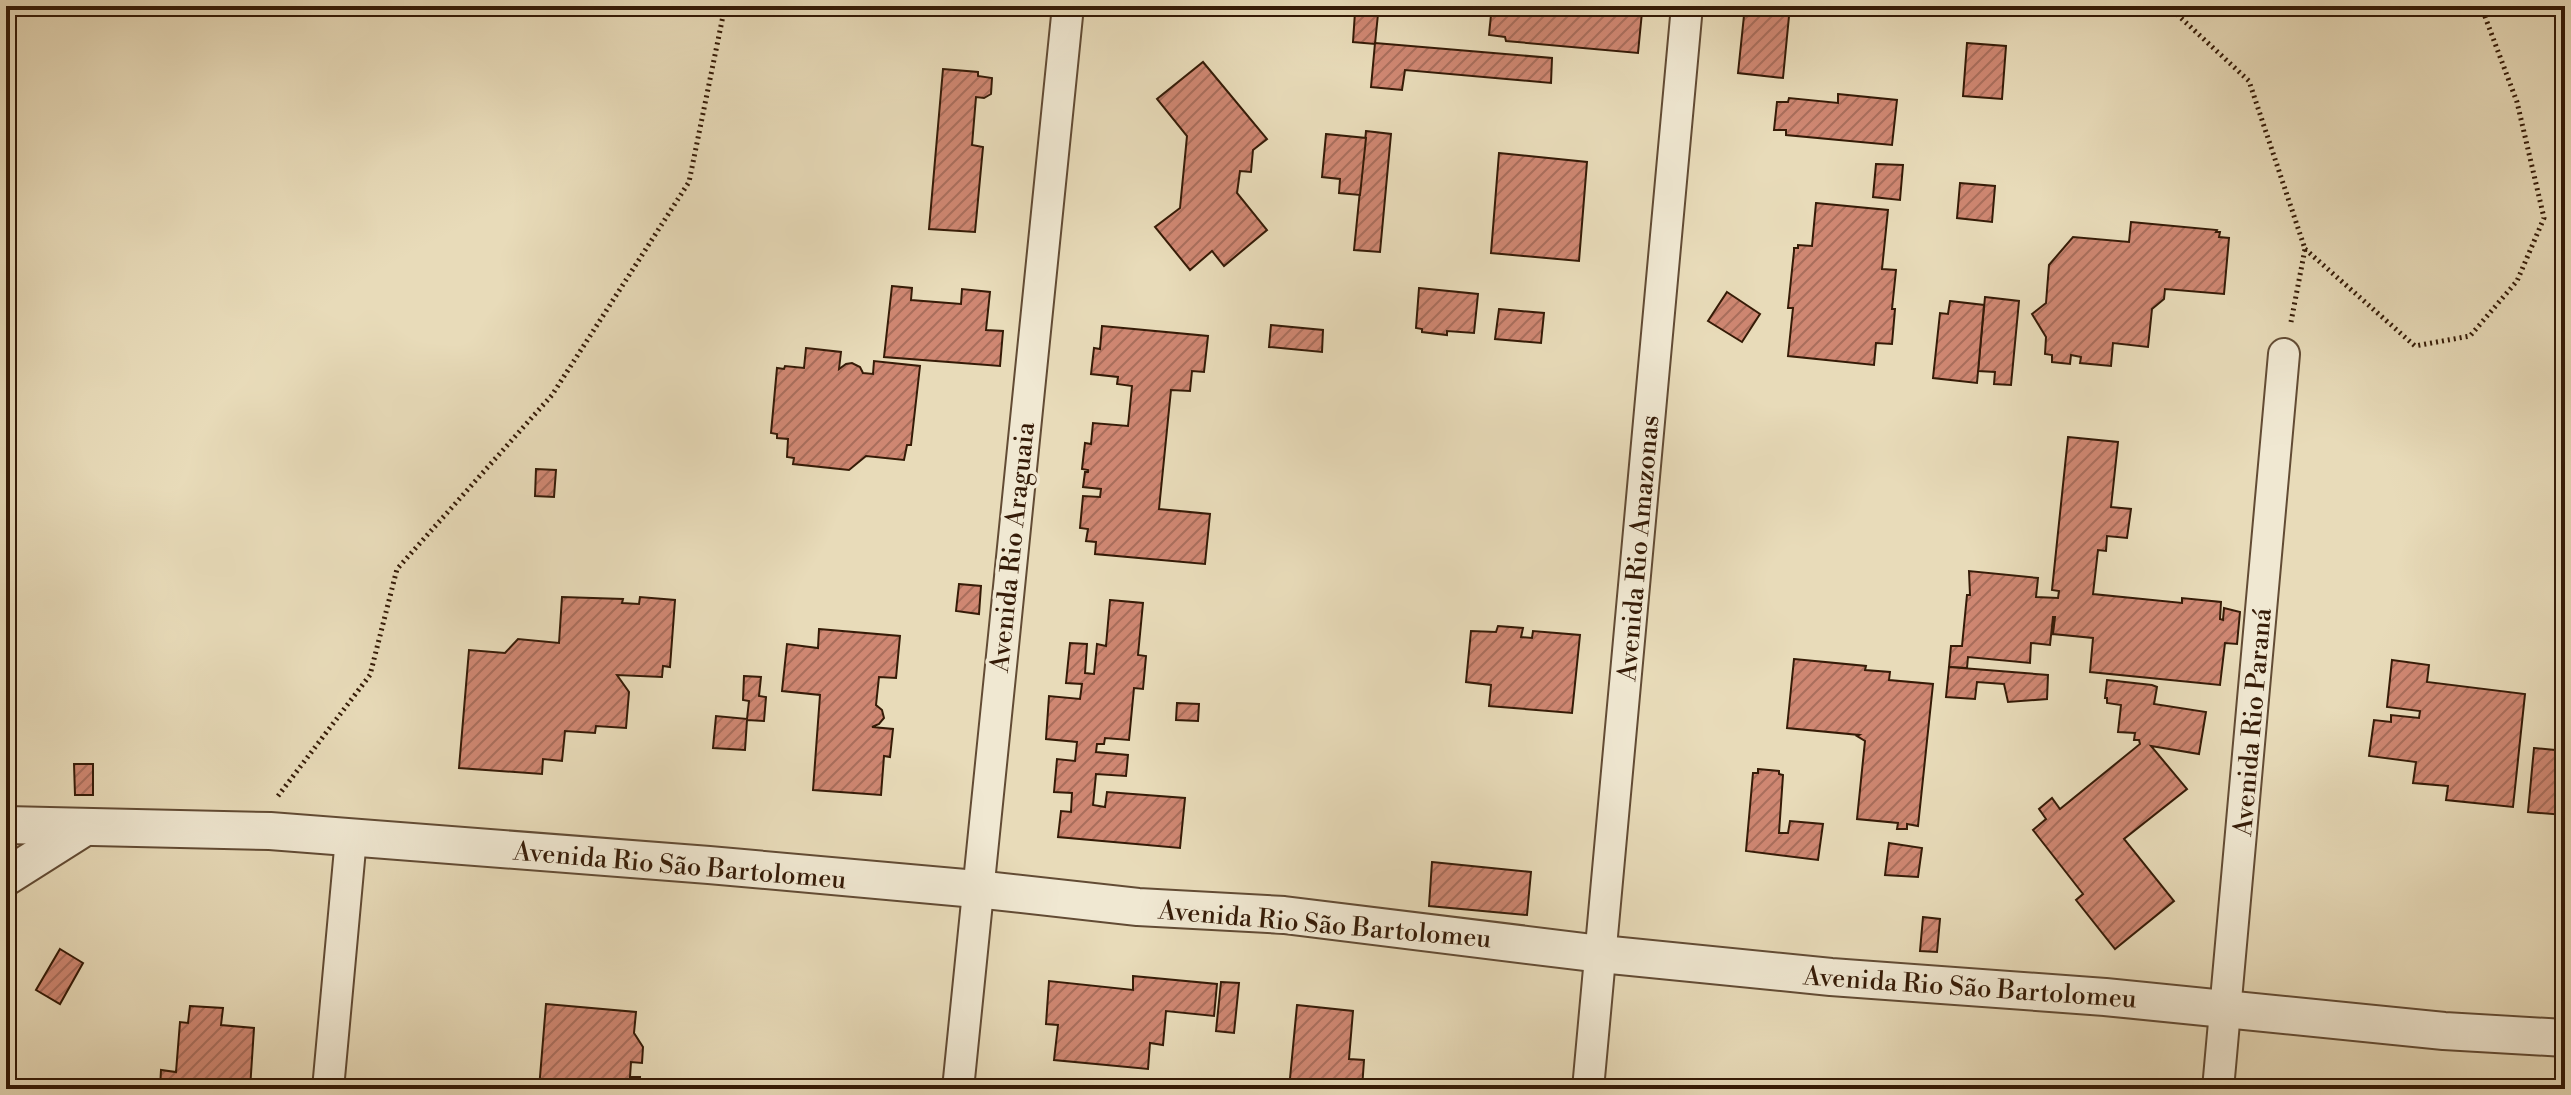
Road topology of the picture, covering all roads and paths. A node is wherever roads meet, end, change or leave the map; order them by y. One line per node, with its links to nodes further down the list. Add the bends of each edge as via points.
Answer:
1 (725, 6): 10 (path, via 689,182 552,395 397,569 370,675)
2 (1068, 6): 13 (street, Avenida Rio Araguaia)
3 (1687, 6): 14 (street, Avenida Rio Amazonas)
4 (2168, 6): 6 (path, via 2249,81)
5 (2481, 6): 6 (path, via 2517,102 2544,218 2517,281 2470,336 2415,346)
6 (2305, 249): 7 (path)
7 (2284, 354): 15 (street, Avenida Rio Paraná)
8 (6, 825): 9 (street, Avenida Rio São Bartolomeu)
9 (85, 827): 10 (street, Avenida Rio São Bartolomeu); 12 (street)
10 (250, 831): 11 (street, Avenida Rio São Bartolomeu)
11 (351, 838): 13 (street, Avenida Rio São Bartolomeu); 17 (street)
12 (6, 877)
13 (976, 889): 14 (street, Avenida Rio São Bartolomeu, via 1138,907 1284,915); 18 (street, Avenida Rio Araguaia)
14 (1601, 954): 15 (street, Avenida Rio São Bartolomeu); 19 (street, Avenida Rio Amazonas)
15 (2226, 1008): 16 (street, Avenida Rio São Bartolomeu); 20 (street, Avenida Rio Paraná)
16 (2565, 1038)
17 (328, 1089)
18 (958, 1089)
19 (1588, 1089)
20 (2218, 1089)

